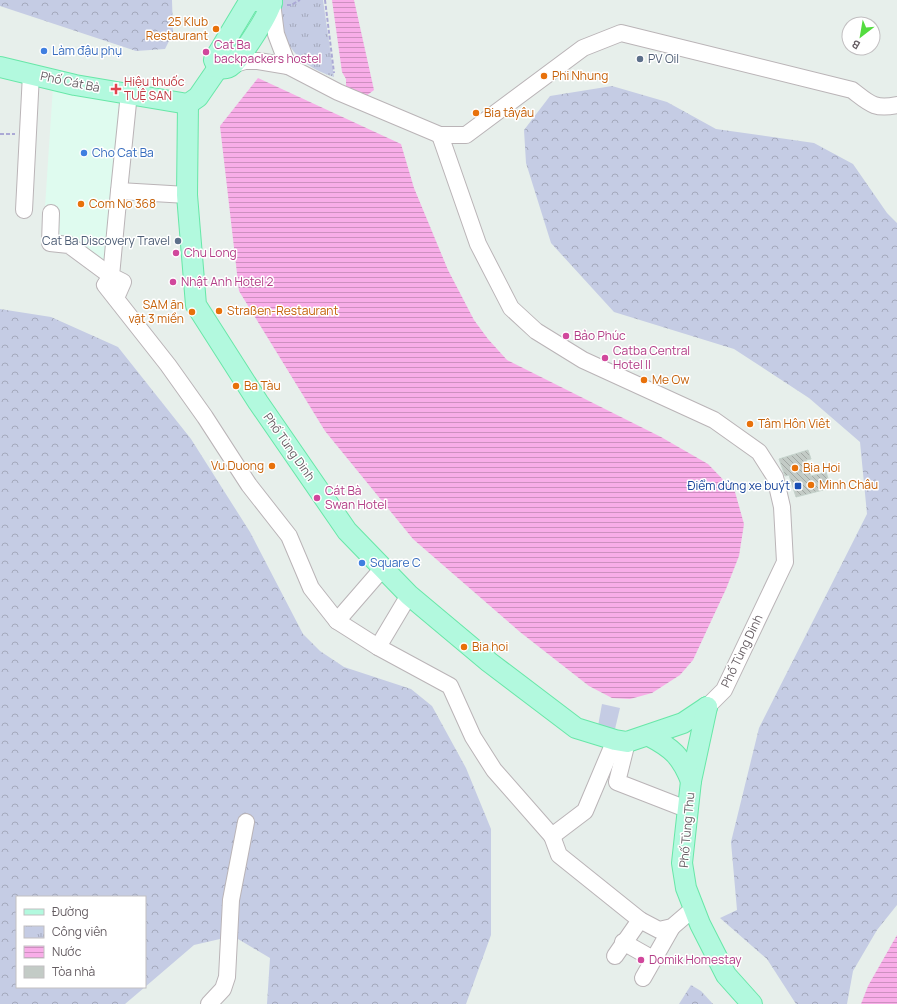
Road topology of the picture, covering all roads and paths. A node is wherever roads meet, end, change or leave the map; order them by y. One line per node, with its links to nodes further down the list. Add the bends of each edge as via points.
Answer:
1 (250, 0): 3 (main road); 4 (main road, via 234,30 216,54 214,60)
2 (325, 0): 7 (path)
3 (272, 1): 4 (main road, via 253,36); 5 (street, via 276,34)
4 (225, 66): 5 (street, via 258,61); 10 (main road)
5 (288, 66): 12 (street, via 338,92)
6 (0, 67): 8 (main road, Phố Cát Bà)
7 (334, 73)
8 (31, 74): 9 (main road, Phố Cát Bà, via 75,85); 15 (street)
9 (129, 93): 10 (main road, Phố Cát Bà); 13 (street)
10 (188, 104): 14 (main road, Phố Tùng Dinh)
11 (897, 105): 12 (street, via 878,107 852,90 621,33 583,48 466,135)
12 (440, 135): 22 (street, Phố Tùng Dinh, via 478,244 511,308 536,331 583,360 714,420 759,452 774,478 782,507 785,562 724,690)
13 (120, 191): 14 (street); 17 (street)
14 (187, 195): 18 (main road, Phố Tùng Dinh, via 196,305 258,402 347,531)
15 (24, 210)
16 (51, 213): 17 (street, via 50,243 69,245)
17 (111, 276): 20 (street, via 105,285 205,416 249,486 290,536 311,588)
18 (383, 568): 19 (main road, Phố Tùng Dinh); 20 (street, via 353,602)
19 (409, 595): 21 (street); 24 (main road, Phố Tùng Dinh, via 489,662 576,728)
20 (341, 623): 21 (street)
21 (378, 646): 30 (street, via 450,686 473,737 494,770)
22 (707, 707): 23 (main road, Phố Tùng Dinh, via 683,723); 26 (main road, Phố Tùng Thu)
23 (649, 736): 24 (main road, Phố Tùng Dinh); 26 (main road, via 667,745 677,755)
24 (621, 741): 25 (street); 27 (street)
25 (598, 779): 27 (street, via 607,784); 30 (street, via 585,811)
26 (691, 781): 28 (main road, Phố Tùng Thu)
27 (617, 782): 28 (street)
28 (689, 810): 31 (main road, Phố Tùng Thu, via 682,863 686,888)
29 (246, 822): 38 (street, via 231,900 227,977 223,989)
30 (552, 836): 32 (street, via 558,855)
31 (693, 908): 33 (street); 39 (main road, Phố Tùng Thu, via 726,975)
32 (640, 920): 33 (street, via 659,930); 34 (street)
33 (672, 927): 36 (street)
34 (623, 942): 35 (street); 36 (street)
35 (615, 956)
36 (653, 959): 37 (street)
37 (643, 978)
38 (209, 1004)
39 (752, 1004)

